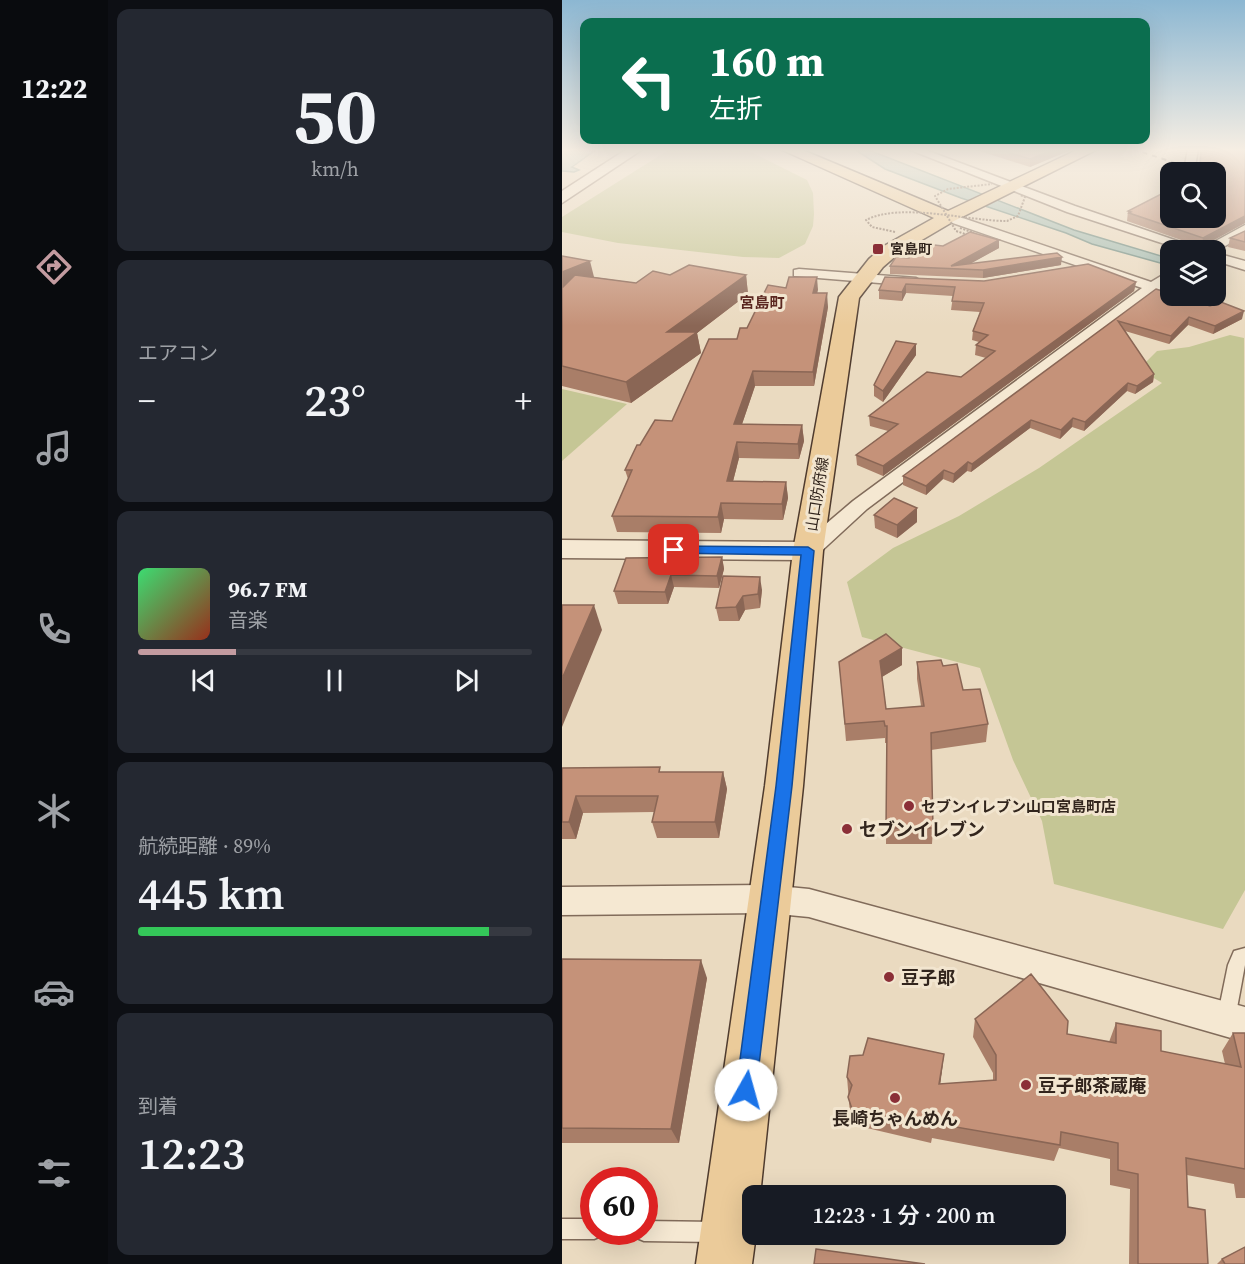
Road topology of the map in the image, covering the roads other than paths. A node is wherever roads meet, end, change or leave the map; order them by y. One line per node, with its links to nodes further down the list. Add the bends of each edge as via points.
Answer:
1 (925, 208): 4 (main road)
2 (984, 208): 4 (main road, 山口防府線)
3 (1066, 208): 6 (street)
4 (963, 224): 9 (street); 13 (main road, 山口防府線, via 891,250)
5 (1244, 229): 7 (street)
6 (1164, 240)
7 (1225, 240)
8 (1226, 260): 10 (street)
9 (1088, 265): 12 (street); 16 (street)
10 (1244, 266)
11 (799, 273): 13 (street)
12 (1063, 273)
13 (864, 278): 15 (street); 18 (main road, 山口防府線, via 849,297)
14 (1160, 281): 16 (street)
15 (930, 283)
16 (1154, 285): 18 (street, via 860,504)
17 (562, 549): 18 (street)
18 (808, 551): 19 (main road, 山口防府線)
19 (768, 900): 20 (street); 22 (street, via 809,903); 26 (main road, 山口防府線)
20 (562, 901)
21 (1244, 956): 22 (lane, via 1236,965)
22 (1235, 1023)
23 (562, 1229): 24 (lane)
24 (580, 1229)
25 (658, 1233): 26 (lane)
26 (727, 1248)

